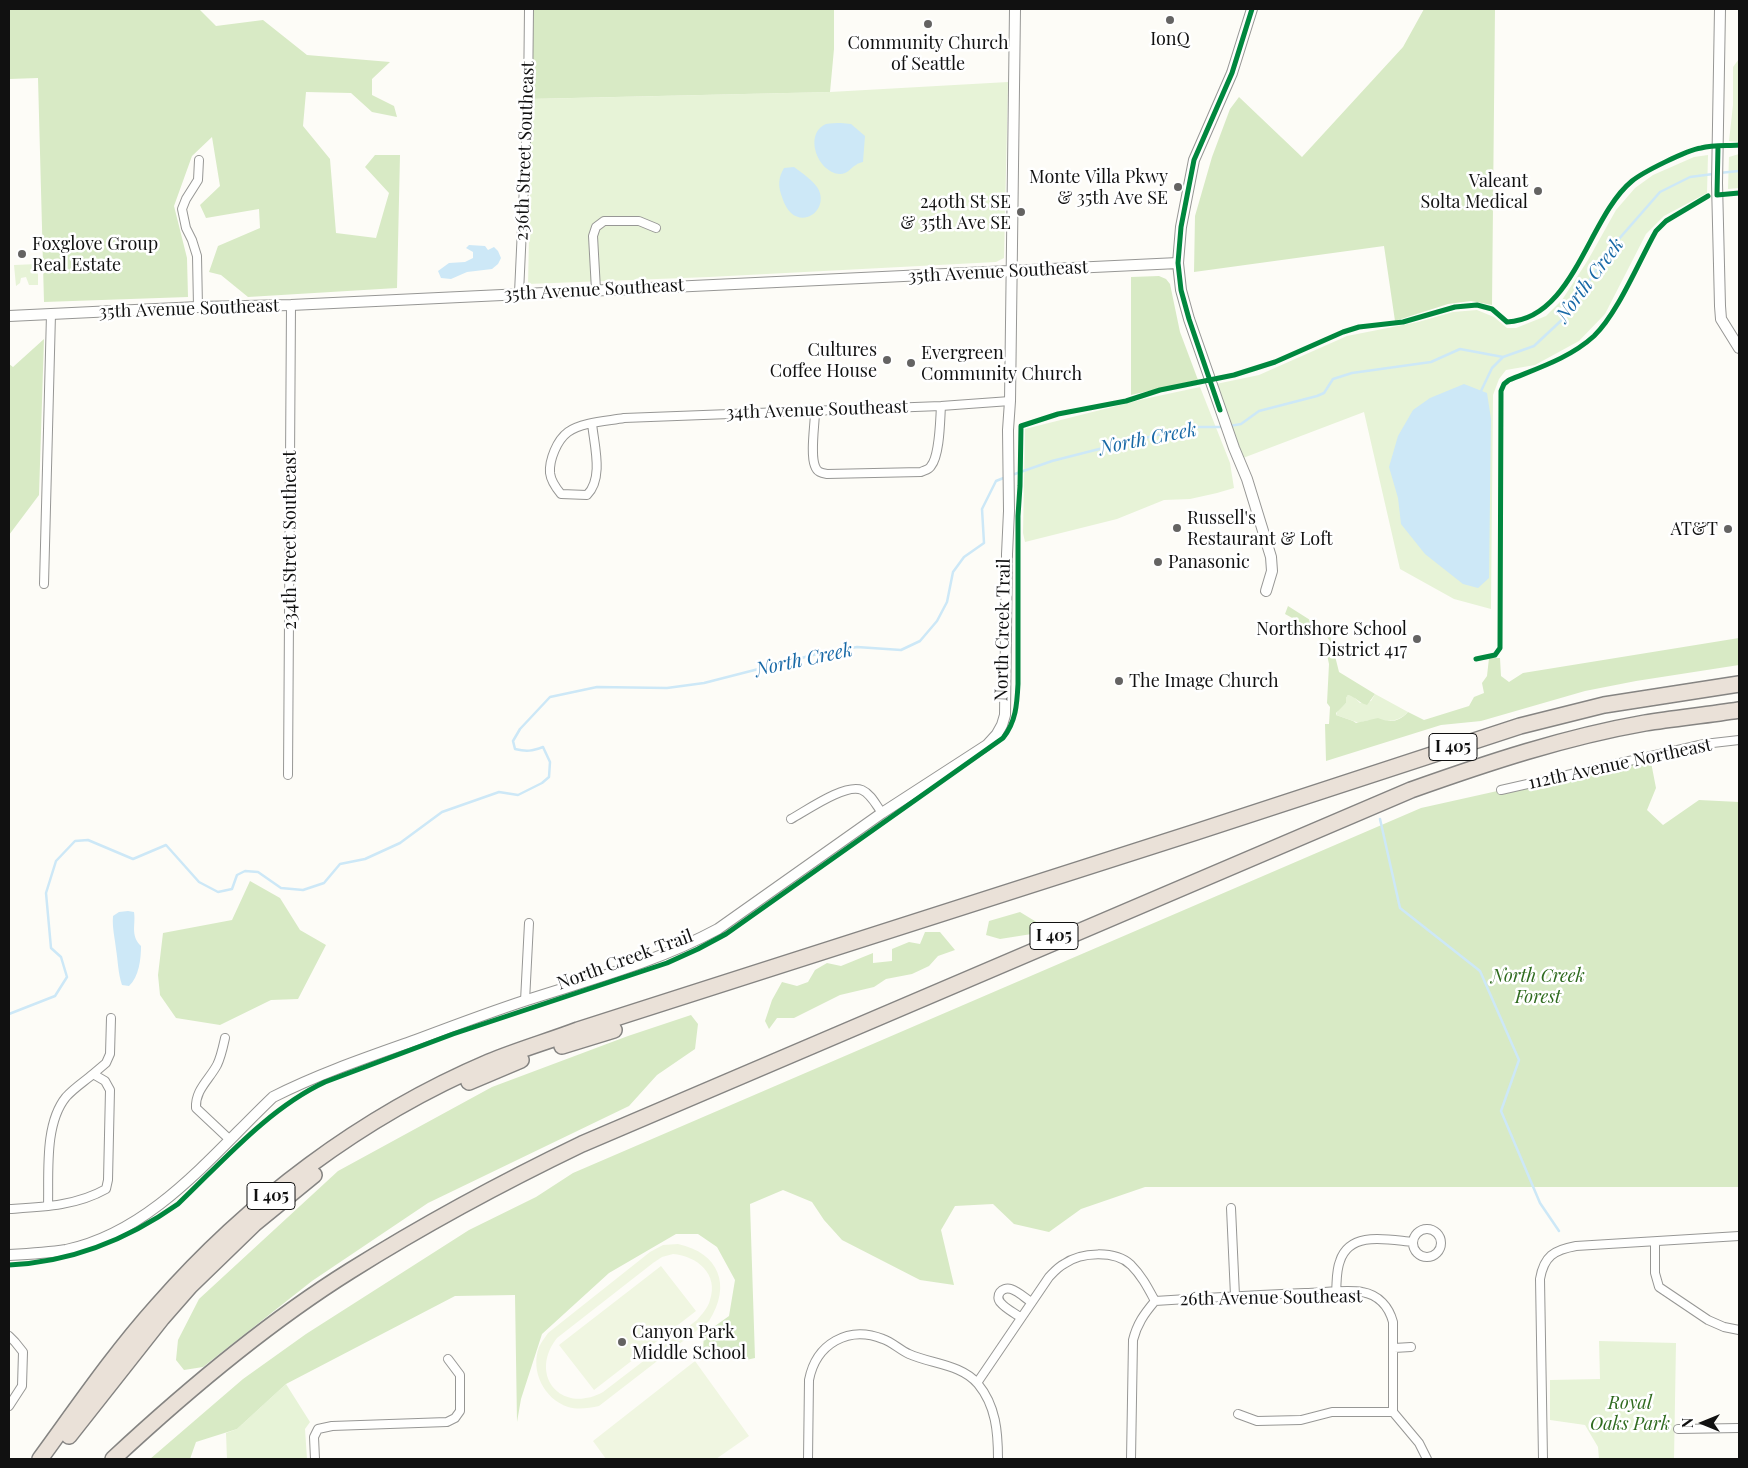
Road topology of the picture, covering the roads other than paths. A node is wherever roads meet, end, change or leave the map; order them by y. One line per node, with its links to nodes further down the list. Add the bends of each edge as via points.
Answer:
1 (529, 9): 10 (street, 236th Street Southeast)
2 (1015, 9): 8 (street)
3 (1252, 9): 7 (street, via 1232,73 1194,160 1184,207)
4 (1720, 9): 15 (street, via 1720,306 1721,319)
5 (200, 160): 12 (street, via 198,180 182,209 197,256)
6 (656, 228): 9 (street, via 639,221 604,221 596,227 593,236)
7 (1178, 263): 8 (street, 35th Avenue Southeast); 21 (street, via 1189,319 1247,479 1271,557 1272,571)
8 (1011, 272): 9 (street, 35th Avenue Southeast); 16 (street)
9 (596, 290): 10 (street, 35th Avenue Southeast)
10 (519, 293): 11 (street, 35th Avenue Southeast)
11 (291, 305): 12 (street, 35th Avenue Southeast); 27 (street, 234th Street Southeast)
12 (198, 307): 13 (street, 35th Avenue Southeast)
13 (51, 314): 14 (street, 35th Avenue Southeast); 20 (street)
14 (9, 316)
15 (1739, 348)
16 (1010, 401): 17 (street, 34th Avenue Southeast); 29 (street, via 1003,720 998,734 987,744)
17 (941, 406): 18 (street, 34th Avenue Southeast); 18 (street, via 940,434 933,465 921,472 819,472 814,465 813,452)
18 (815, 411): 19 (street, 34th Avenue Southeast, via 624,418)
19 (592, 423): 19 (street, 34th Avenue Southeast, via 568,432 553,455 550,474 561,494 587,495 594,488 596,461)
20 (44, 584)
21 (1266, 591)
22 (1739, 683): 31 (highway, I 405, via 1604,705 1520,726)
23 (1739, 692): 31 (highway, I 405, via 1631,709 1521,735)
24 (1739, 704): 45 (highway, I 405, via 1589,729 1492,756 1406,786 580,1138 440,1211 413,1227)
25 (1739, 710): 45 (highway, I 405, via 1644,724 1555,744 1411,790 601,1135 488,1191)
26 (1739, 740): 28 (street, 112th Avenue Northeast, via 1704,744)
27 (288, 775)
28 (1501, 790)
29 (882, 813): 30 (street, via 870,795 854,788 844,790); 33 (street, via 718,929 696,941 619,972)
30 (791, 819)
31 (1202, 834): 35 (highway, I 405)
32 (529, 923): 33 (street)
33 (525, 1000): 38 (street, via 345,1065 272,1097)
34 (111, 1018): 37 (street, via 110,1054 106,1063)
35 (574, 1037): 63 (highway, I 405, via 491,1061 451,1080 362,1128 253,1210 156,1307); 64 (highway, I 405, via 443,1095 371,1134 309,1178 254,1224 190,1286)
36 (225, 1038): 38 (street, via 218,1064 197,1094 196,1108)
37 (93, 1074): 39 (street, via 67,1095 59,1107 49,1145); 39 (street, via 110,1090 106,1189 95,1195)
38 (229, 1139): 46 (street, via 157,1206 117,1231 67,1249)
39 (48, 1206): 41 (street)
40 (1231, 1208): 48 (street)
41 (9, 1209)
42 (1739, 1236): 44 (street)
43 (1413, 1242): 47 (street, via 1371,1238 1351,1245 1340,1259)
44 (1654, 1242): 52 (street, via 1655,1273 1660,1287 1708,1320); 71 (street, via 1560,1249 1548,1258 1542,1268)
45 (398, 1243): 65 (highway, I 405, via 349,1271 252,1341)
46 (9, 1255)
47 (1336, 1292): 48 (street, 26th Avenue Southeast); 55 (street, 26th Avenue Southeast, via 1362,1292 1384,1303 1393,1322)
48 (1235, 1296): 49 (street, 26th Avenue Southeast)
49 (1155, 1301): 50 (street, via 1144,1280 1129,1264 1114,1256 1098,1255 1065,1263 1048,1277); 69 (street, via 1144,1314 1133,1340)
50 (1031, 1302): 51 (street); 51 (street, via 1010,1288 1000,1292 998,1298 1001,1303)
51 (1021, 1318): 57 (street)
52 (1739, 1330)
53 (9, 1336): 58 (street, via 22,1352 22,1386)
54 (1411, 1347): 55 (street)
55 (1394, 1348): 59 (street)
56 (448, 1359): 66 (street, via 460,1375 460,1411 455,1418 447,1422 318,1429 314,1437)
57 (977, 1383): 67 (street, via 943,1364 909,1354 884,1339 864,1333 834,1341 820,1352 811,1367); 68 (street, via 995,1415)
58 (9, 1406)
59 (1393, 1412): 60 (street, via 1332,1412 1301,1420 1257,1422); 70 (street)
60 (1238, 1414)
61 (1739, 1428): 62 (street)
62 (1678, 1429)
63 (40, 1459)
64 (51, 1459)
65 (113, 1459)
66 (315, 1459)
67 (808, 1459)
68 (998, 1459)
69 (1131, 1459)
70 (1427, 1459)
71 (1543, 1459)

